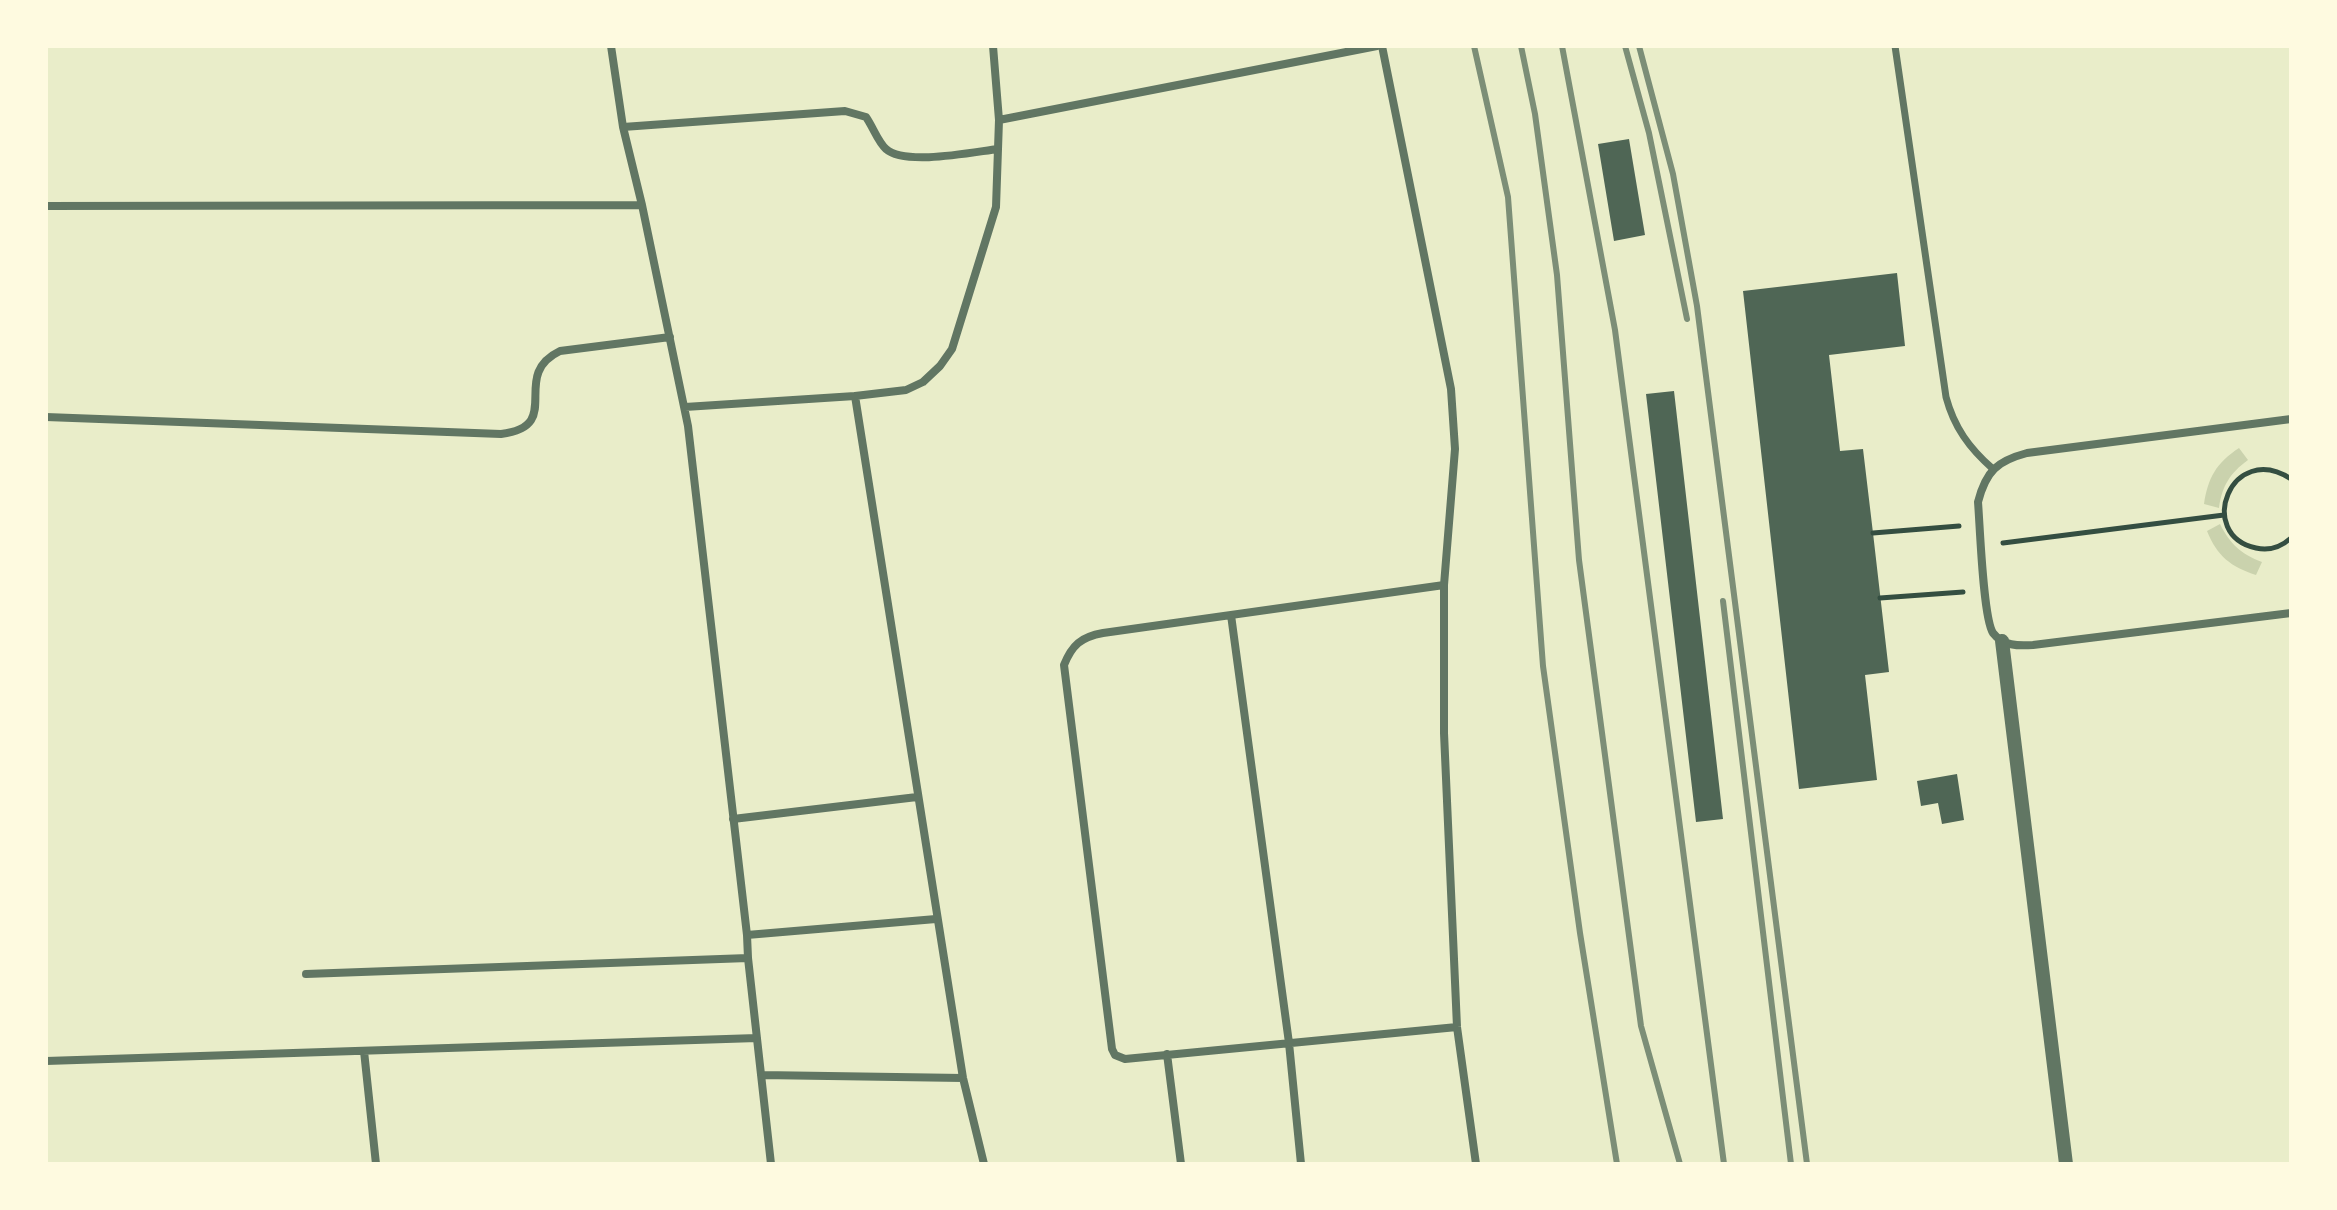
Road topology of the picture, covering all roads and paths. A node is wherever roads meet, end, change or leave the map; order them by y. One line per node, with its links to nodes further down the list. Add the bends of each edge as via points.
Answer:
1 (611, 46): 6 (street)
2 (993, 46): 5 (street)
3 (1379, 46): 5 (street); 22 (street, via 1451,389 1455,449)
4 (1895, 46): 15 (street, via 1946,397 1957,428)
5 (999, 120): 7 (street)
6 (623, 127): 7 (street, via 845,111 866,117 893,155); 8 (street)
7 (998, 149): 11 (street, via 996,207 952,349 923,382 906,390)
8 (642, 205): 9 (street); 10 (street)
9 (46, 206)
10 (670, 337): 12 (street); 13 (street, via 550,356 535,376 537,407 529,424 517,432)
11 (855, 396): 12 (street); 28 (street)
12 (685, 407): 29 (street)
13 (46, 417)
14 (2291, 419): 15 (street, via 2027,453)
15 (1993, 469): 18 (street, via 1982,484)
16 (2291, 479): 17 (path, via 2269,469 2245,474 2228,491)
17 (2224, 515): 20 (path, via 2228,528 2246,545 2271,549); 21 (path)
18 (1979, 525): 19 (path); 21 (street)
19 (1873, 533)
20 (2291, 538)
21 (1982, 546): 23 (street)
22 (1444, 585): 26 (street); 34 (street, via 1444,733)
23 (1985, 591): 24 (path); 27 (street, via 1989,625)
24 (1880, 598)
25 (2291, 613): 27 (street, via 2023,646)
26 (1231, 615): 36 (street); 38 (street, via 1085,637 1064,665 1112,1049 1125,1059)
27 (2002, 641): 48 (street)
28 (917, 797): 29 (street); 30 (street)
29 (733, 819): 31 (street)
30 (936, 919): 31 (street); 41 (street)
31 (747, 935): 32 (street)
32 (748, 958): 33 (street); 35 (street)
33 (306, 974)
34 (1457, 1027): 36 (street); 47 (street)
35 (757, 1038): 37 (street); 40 (street)
36 (1289, 1043): 38 (street); 46 (street)
37 (364, 1051): 39 (street); 42 (street)
38 (1167, 1054): 45 (street)
39 (46, 1061)
40 (761, 1075): 41 (street); 43 (street)
41 (963, 1078): 44 (street)
42 (376, 1164)
43 (771, 1164)
44 (984, 1164)
45 (1181, 1164)
46 (1301, 1164)
47 (1476, 1164)
48 (2066, 1164)

